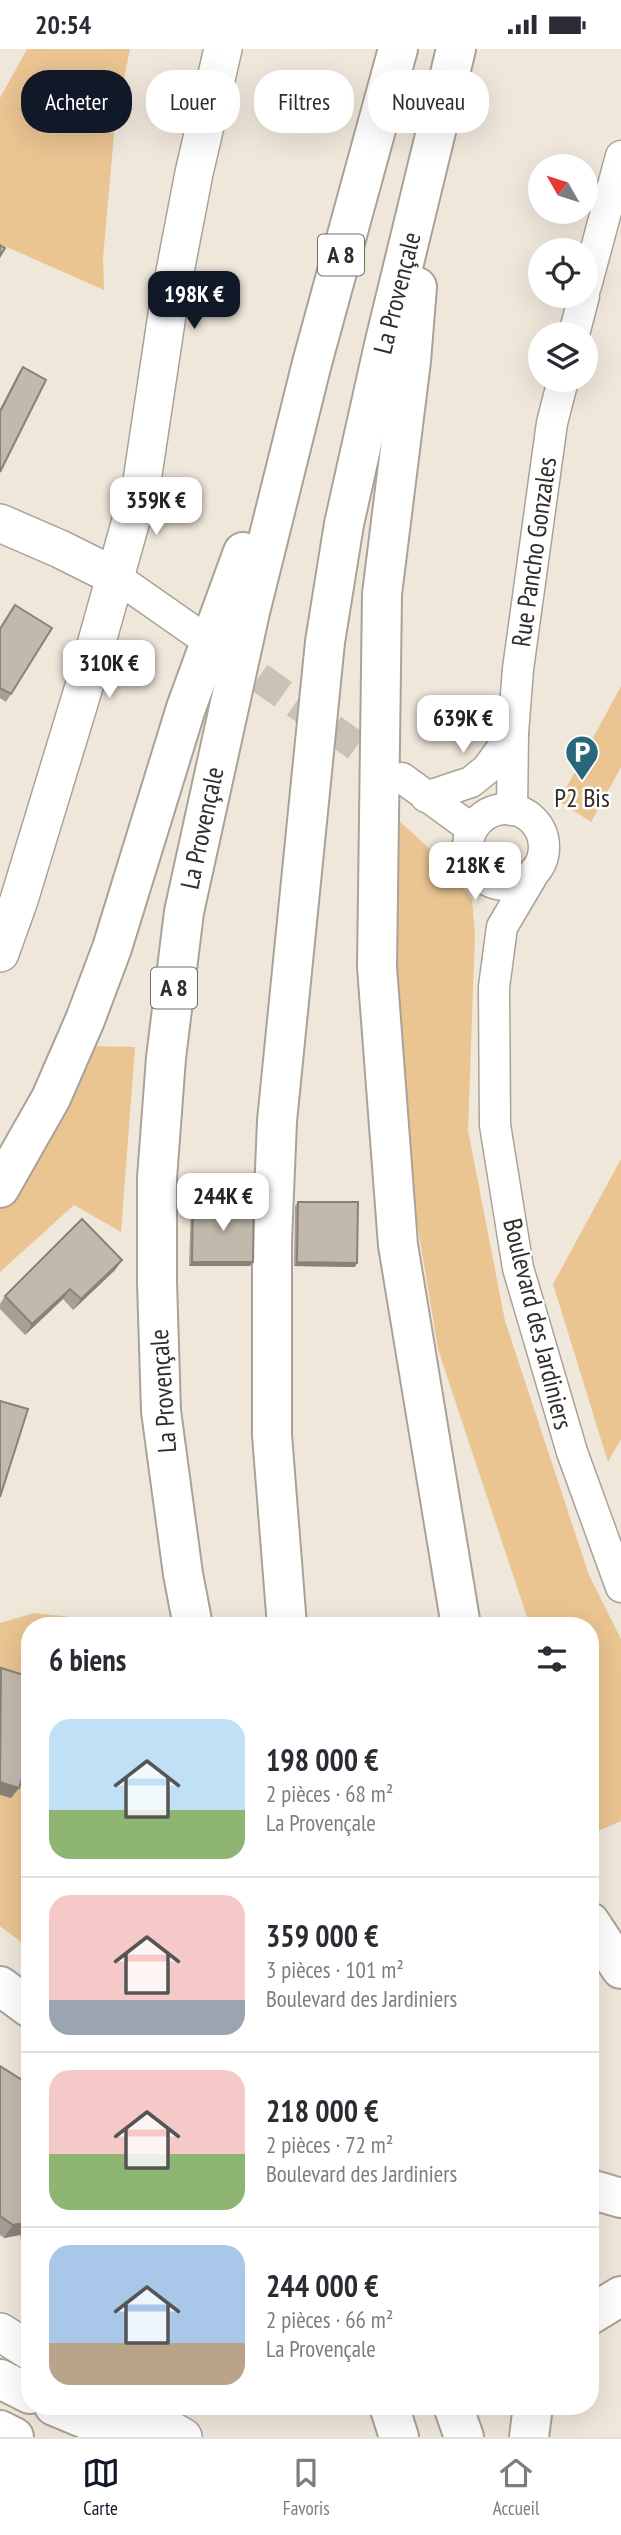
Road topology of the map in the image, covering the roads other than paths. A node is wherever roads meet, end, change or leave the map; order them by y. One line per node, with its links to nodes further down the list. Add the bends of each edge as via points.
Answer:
1 (223, 49): 10 (street, via 170,294 142,481)
2 (398, 49): 7 (main road, La Provençale / A 8)
3 (456, 49): 5 (main road, La Provençale / A 8)
4 (621, 156): 6 (street)
5 (427, 173): 24 (main road, La Provençale / A 8, via 344,524 325,642 278,1107 272,1241 272,1435); 25 (main road, via 411,361 382,594 377,967 398,1245)
6 (598, 241)
7 (312, 363): 21 (main road, via 186,708 103,972 51,1098); 23 (main road, La Provençale / A 8, via 250,612 184,912 166,1058 157,1178 161,1411)
8 (560, 392): 12 (street, Rue Pancho Gonzales, via 541,493)
9 (0, 523): 10 (street)
10 (116, 577): 11 (street); 20 (street)
11 (199, 635)
12 (513, 733): 14 (street, via 487,769 471,782); 15 (street, Rue Pancho Gonzales)
13 (402, 778): 14 (street)
14 (426, 797): 16 (street)
15 (512, 810): 16 (street, via 493,811); 17 (street, via 535,822 541,833 544,846)
16 (472, 829): 18 (street, via 468,855)
17 (535, 871): 18 (street, via 515,884); 19 (street, Boulevard des Jardiniers)
18 (482, 877): 19 (street, Boulevard des Jardiniers)
19 (502, 927): 22 (street, Boulevard des Jardiniers, via 494,987 495,1125 518,1268 572,1453)
20 (0, 953)
21 (0, 1188)
22 (621, 1587)
23 (191, 1617)
24 (286, 1617)
25 (460, 1617)
26 (599, 1936): 27 (main road)
27 (621, 1969)
28 (0, 1986): 29 (main road)
29 (21, 2001)
30 (599, 2192): 31 (main road)
31 (621, 2198)
32 (621, 2295): 33 (main road)
33 (599, 2309)
34 (0, 2332): 35 (street)
35 (21, 2345)
36 (0, 2379): 37 (main road)
37 (21, 2390)
38 (76, 2415): 45 (main road)
39 (145, 2415): 46 (street)
40 (392, 2415): 47 (main road)
41 (456, 2415): 48 (main road)
42 (533, 2415): 49 (main road)
43 (0, 2430): 44 (main road)
44 (14, 2437)
45 (129, 2437)
46 (183, 2437)
47 (399, 2437)
48 (464, 2437)
49 (529, 2437)

